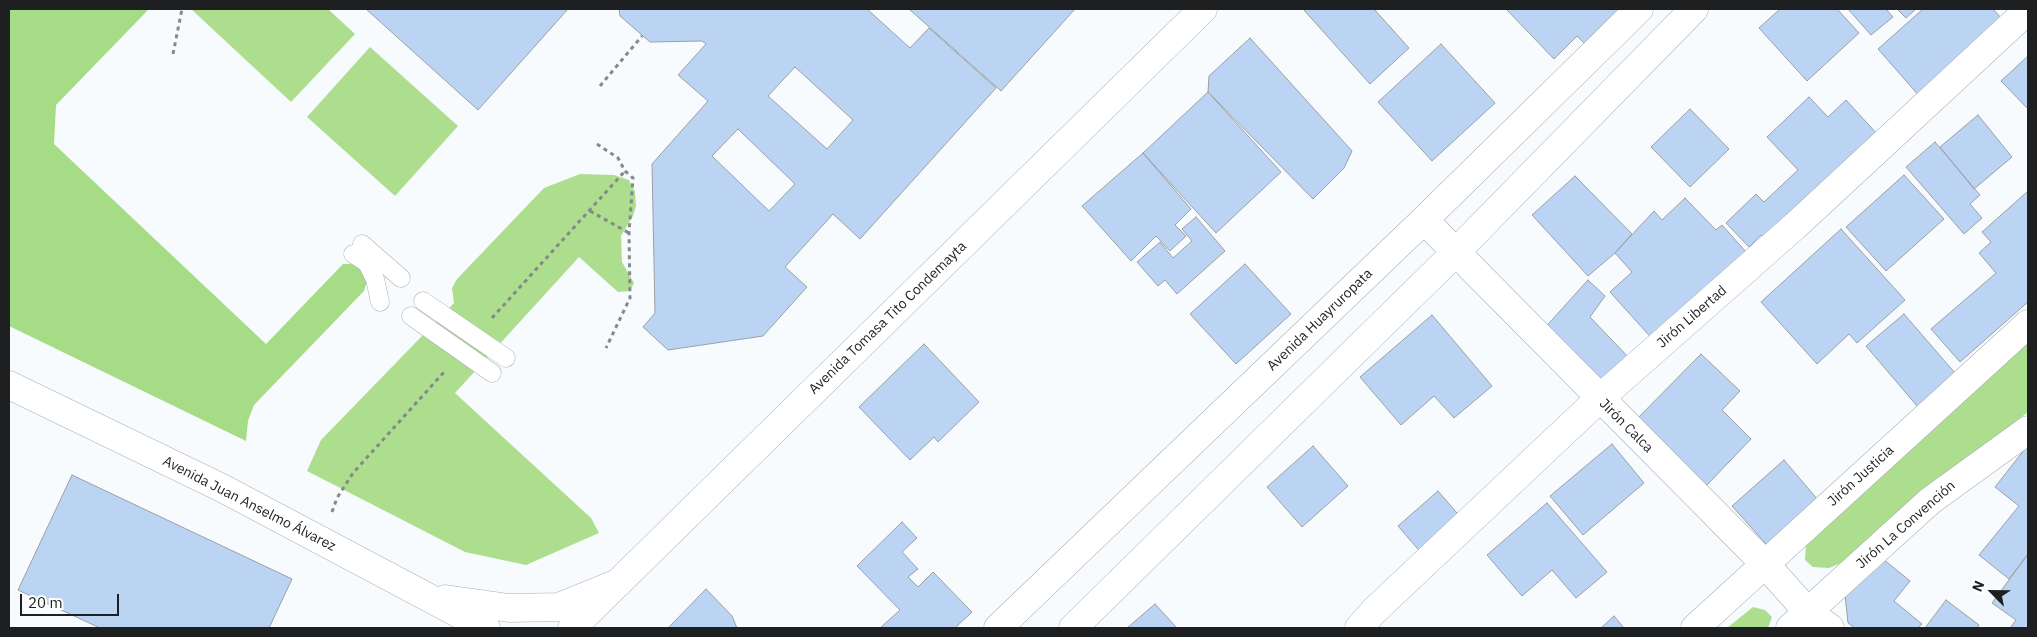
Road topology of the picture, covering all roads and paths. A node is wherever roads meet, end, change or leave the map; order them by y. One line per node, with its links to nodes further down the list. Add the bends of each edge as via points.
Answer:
1 (182, 9): 7 (path)
2 (1203, 9): 26 (street, Avenida Tomasa Tito Condemayta)
3 (1639, 9): 11 (street, Avenida Huayruropata)
4 (1694, 9): 13 (street)
5 (2028, 10): 23 (street, Jirón Libertad, via 1795,226)
6 (642, 36): 8 (path)
7 (172, 54)
8 (600, 86)
9 (597, 144): 12 (path, via 618,158 633,178)
10 (590, 211): 12 (path)
11 (1424, 220): 13 (street, Jirón Calca); 31 (street, Avenida Huayruropata)
12 (629, 233): 19 (path, via 630,298)
13 (1455, 253): 23 (street, Jirón Calca); 32 (street)
14 (401, 278): 16 (lane, via 357,249 375,279)
15 (423, 301): 20 (lane)
16 (380, 302)
17 (410, 316): 21 (lane)
18 (2028, 324): 25 (street, Jirón Justicia)
19 (606, 348)
20 (506, 358)
21 (492, 373)
22 (9, 385): 27 (street, Avenida Juan Anselmo Álvarez, via 222,488)
23 (1599, 400): 25 (street, Jirón Calca); 33 (street, Jirón Libertad, via 1374,610)
24 (2028, 430): 28 (street, Jirón La Convención, via 1930,500)
25 (1765, 564): 28 (street, Jirón Calca); 34 (street, Jirón Justicia)
26 (618, 583): 27 (street, via 559,607 508,608); 30 (street, Avenida Tomasa Tito Condemayta)
27 (426, 597): 29 (street, Avenida Juan Anselmo Álvarez)
28 (1799, 620): 35 (street, Jirón Calca)
29 (486, 628)
30 (572, 628)
31 (998, 628)
32 (1073, 628)
33 (1359, 628)
34 (1695, 628)
35 (1830, 628)

